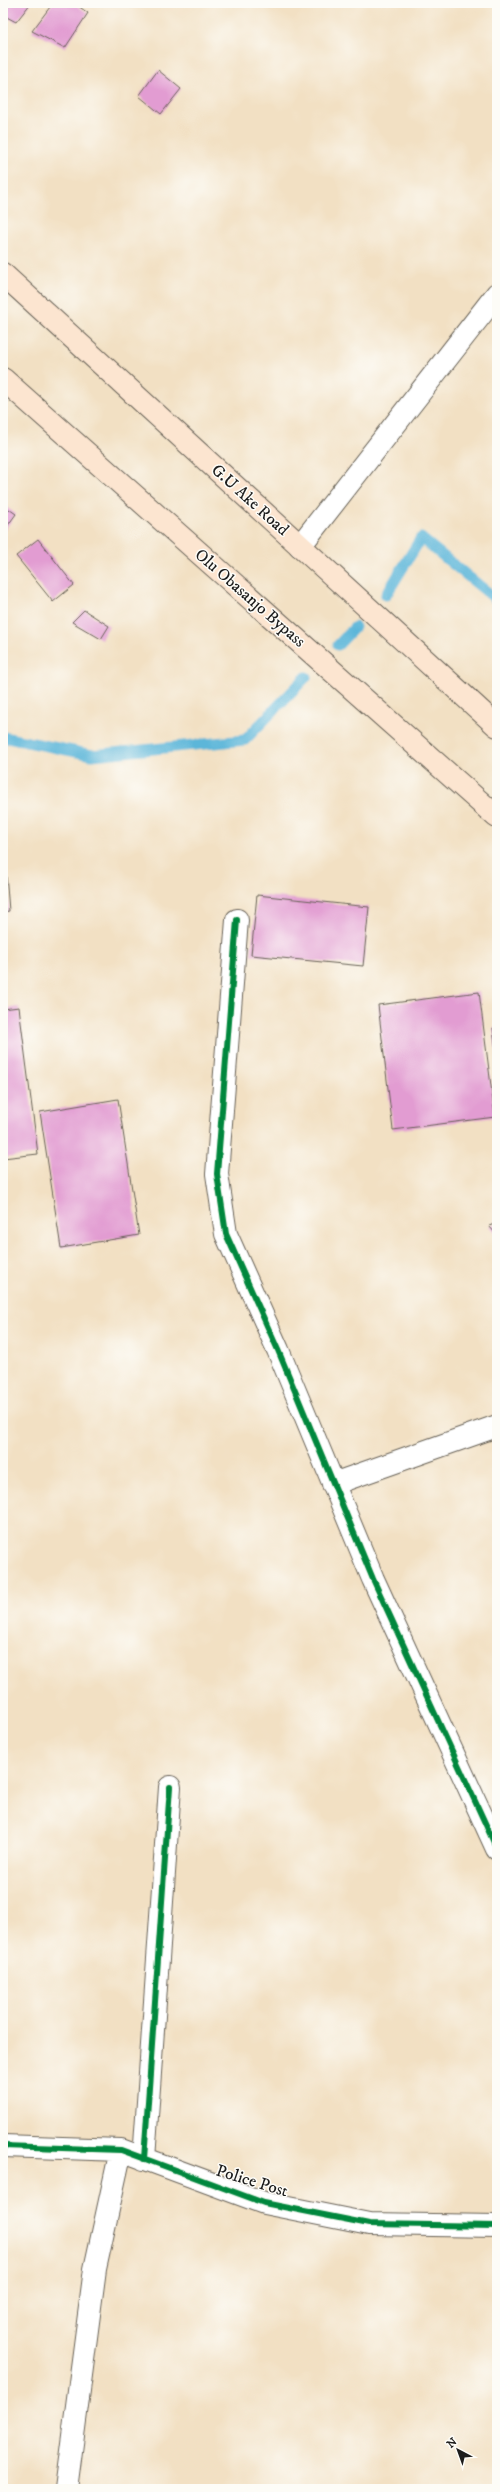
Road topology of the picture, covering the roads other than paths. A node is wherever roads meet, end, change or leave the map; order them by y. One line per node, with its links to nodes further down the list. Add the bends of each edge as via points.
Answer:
1 (3, 274): 4 (main road, G.U Ake Road)
2 (497, 294): 4 (street)
3 (3, 379): 6 (main road, Olu Obasanjo Bypass)
4 (300, 546): 5 (main road, G.U Ake Road)
5 (497, 726)
6 (497, 817)
7 (237, 920): 9 (street, via 217,1174 226,1234 278,1350)
8 (497, 1426): 9 (street)
9 (333, 1484): 11 (street, via 373,1579)
10 (170, 1787): 14 (street)
11 (497, 1849)
12 (3, 2146): 13 (street, Police Post)
13 (121, 2150): 14 (street, Police Post); 16 (street, via 95,2269)
14 (144, 2159): 15 (street, Police Post, via 264,2203 362,2222)
15 (497, 2226)
16 (66, 2489)

